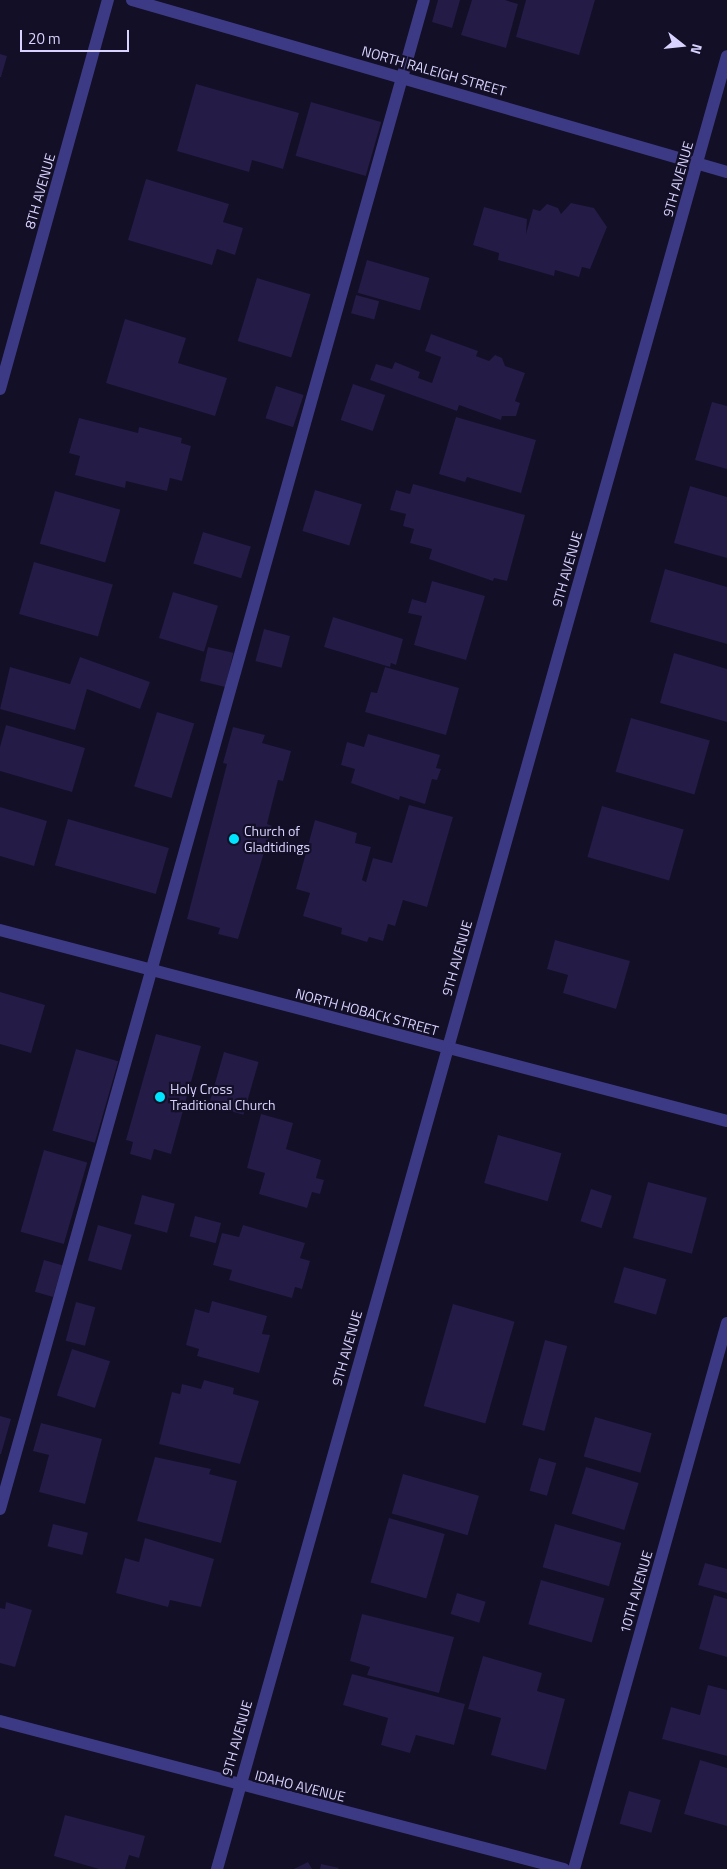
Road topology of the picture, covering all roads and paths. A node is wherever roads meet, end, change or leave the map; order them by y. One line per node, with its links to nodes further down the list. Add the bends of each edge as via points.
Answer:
1 (108, 0): 8 (street, 8TH AVENUE)
2 (132, 0): 5 (street, NORTH RALEIGH STREET)
3 (424, 0): 5 (street)
4 (727, 56): 6 (street, 9TH AVENUE)
5 (402, 77): 6 (street, NORTH RALEIGH STREET); 10 (street)
6 (698, 164): 7 (street, NORTH RALEIGH STREET); 11 (street, 9TH AVENUE)
7 (727, 172)
8 (0, 389)
9 (0, 930): 10 (street, NORTH HOBACK STREET)
10 (150, 970): 11 (street, NORTH HOBACK STREET); 14 (street)
11 (447, 1048): 12 (street, NORTH HOBACK STREET); 16 (street, 9TH AVENUE)
12 (727, 1121)
13 (727, 1323): 19 (street, 10TH AVENUE)
14 (0, 1508)
15 (0, 1721): 16 (street, IDAHO AVENUE)
16 (240, 1786): 17 (street, 9TH AVENUE); 18 (street, IDAHO AVENUE)
17 (217, 1869)
18 (564, 1869)
19 (574, 1869)

